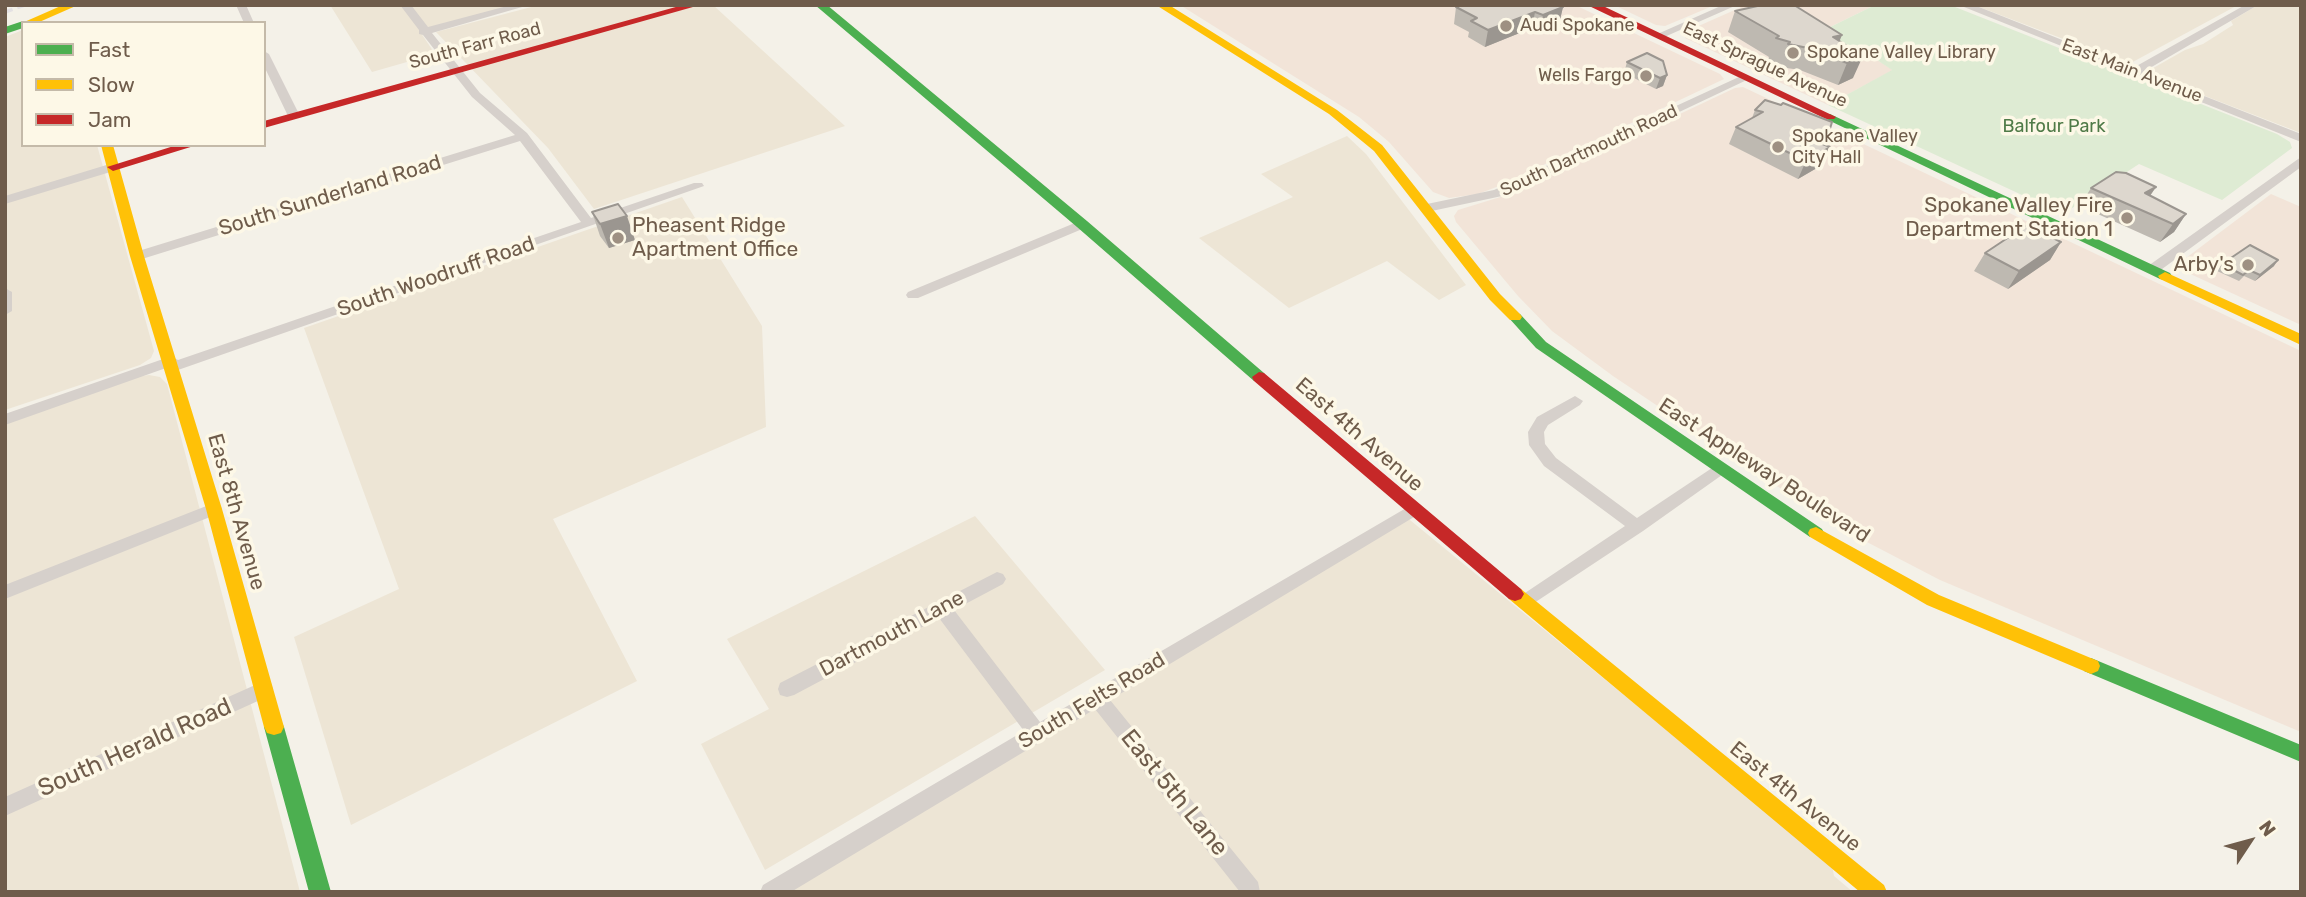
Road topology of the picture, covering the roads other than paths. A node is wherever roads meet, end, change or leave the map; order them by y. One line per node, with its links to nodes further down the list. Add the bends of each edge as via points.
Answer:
1 (71, 5): 12 (street)
2 (241, 5): 13 (street)
3 (405, 5): 14 (street)
4 (524, 5): 14 (street)
5 (695, 5): 17 (street, South Farr Road)
6 (820, 5): 33 (street, East 4th Avenue)
7 (1161, 5): 31 (street, East Appleway Boulevard, via 1333,112 1378,148)
8 (1592, 5): 15 (street, East Sprague Avenue)
9 (1732, 5): 15 (street)
10 (1964, 5): 18 (street, East Main Avenue)
11 (2253, 5): 18 (street)
12 (32, 21)
13 (249, 21)
14 (424, 32): 17 (street)
15 (1658, 36): 19 (street, East Sprague Avenue)
16 (266, 58): 20 (street)
17 (456, 71): 20 (street, South Farr Road); 22 (street)
18 (2134, 72): 23 (street, East Main Avenue)
19 (1745, 78): 31 (street, South Dartmouth Road, via 1498,193); 35 (street, East Sprague Avenue)
20 (293, 117): 21 (street, South Farr Road)
21 (266, 124)
22 (523, 136): 32 (street); 34 (street, South Sunderland Road)
23 (2301, 138)
24 (108, 147): 27 (street, East 8th Avenue)
25 (184, 147): 27 (street)
26 (2301, 161): 35 (street)
27 (113, 167): 29 (street); 30 (street); 34 (street, East 8th Avenue)
28 (698, 186): 32 (street, South Woodruff Road)
29 (5, 192)
30 (5, 200)
31 (1427, 208): 43 (street, East Appleway Boulevard, via 1495,297 1541,345)
32 (589, 224): 40 (street, South Woodruff Road)
33 (1082, 224): 37 (street); 45 (street, East 4th Avenue)
34 (137, 256): 40 (street, East 8th Avenue)
35 (2153, 269): 39 (street, East Sprague Avenue)
36 (5, 292): 38 (street)
37 (913, 295)
38 (5, 311)
39 (2301, 340)
40 (172, 364): 42 (street, South Woodruff Road); 44 (street, East 8th Avenue)
41 (1575, 401): 46 (street, via 1542,421 1536,432 1537,445 1550,462)
42 (5, 420)
43 (1721, 470): 46 (street); 55 (street, East Appleway Boulevard, via 1838,547 1933,600)
44 (214, 509): 48 (street); 51 (street, East 8th Avenue)
45 (1413, 510): 49 (street, East 4th Avenue); 53 (street, South Felts Road)
46 (1637, 527): 49 (street)
47 (997, 579): 50 (street, Dartmouth Lane)
48 (5, 592)
49 (1525, 602): 60 (street, East 4th Avenue)
50 (942, 608): 52 (street, Dartmouth Lane); 54 (street)
51 (264, 690): 56 (street, South Herald Road); 58 (street, East 8th Avenue)
52 (787, 690)
53 (1097, 698): 54 (street, South Felts Road); 57 (street, East 5th Lane)
54 (1037, 733): 59 (street, South Felts Road)
55 (2301, 754)
56 (5, 807)
57 (1251, 889)
58 (320, 892)
59 (771, 892)
60 (1876, 892)

